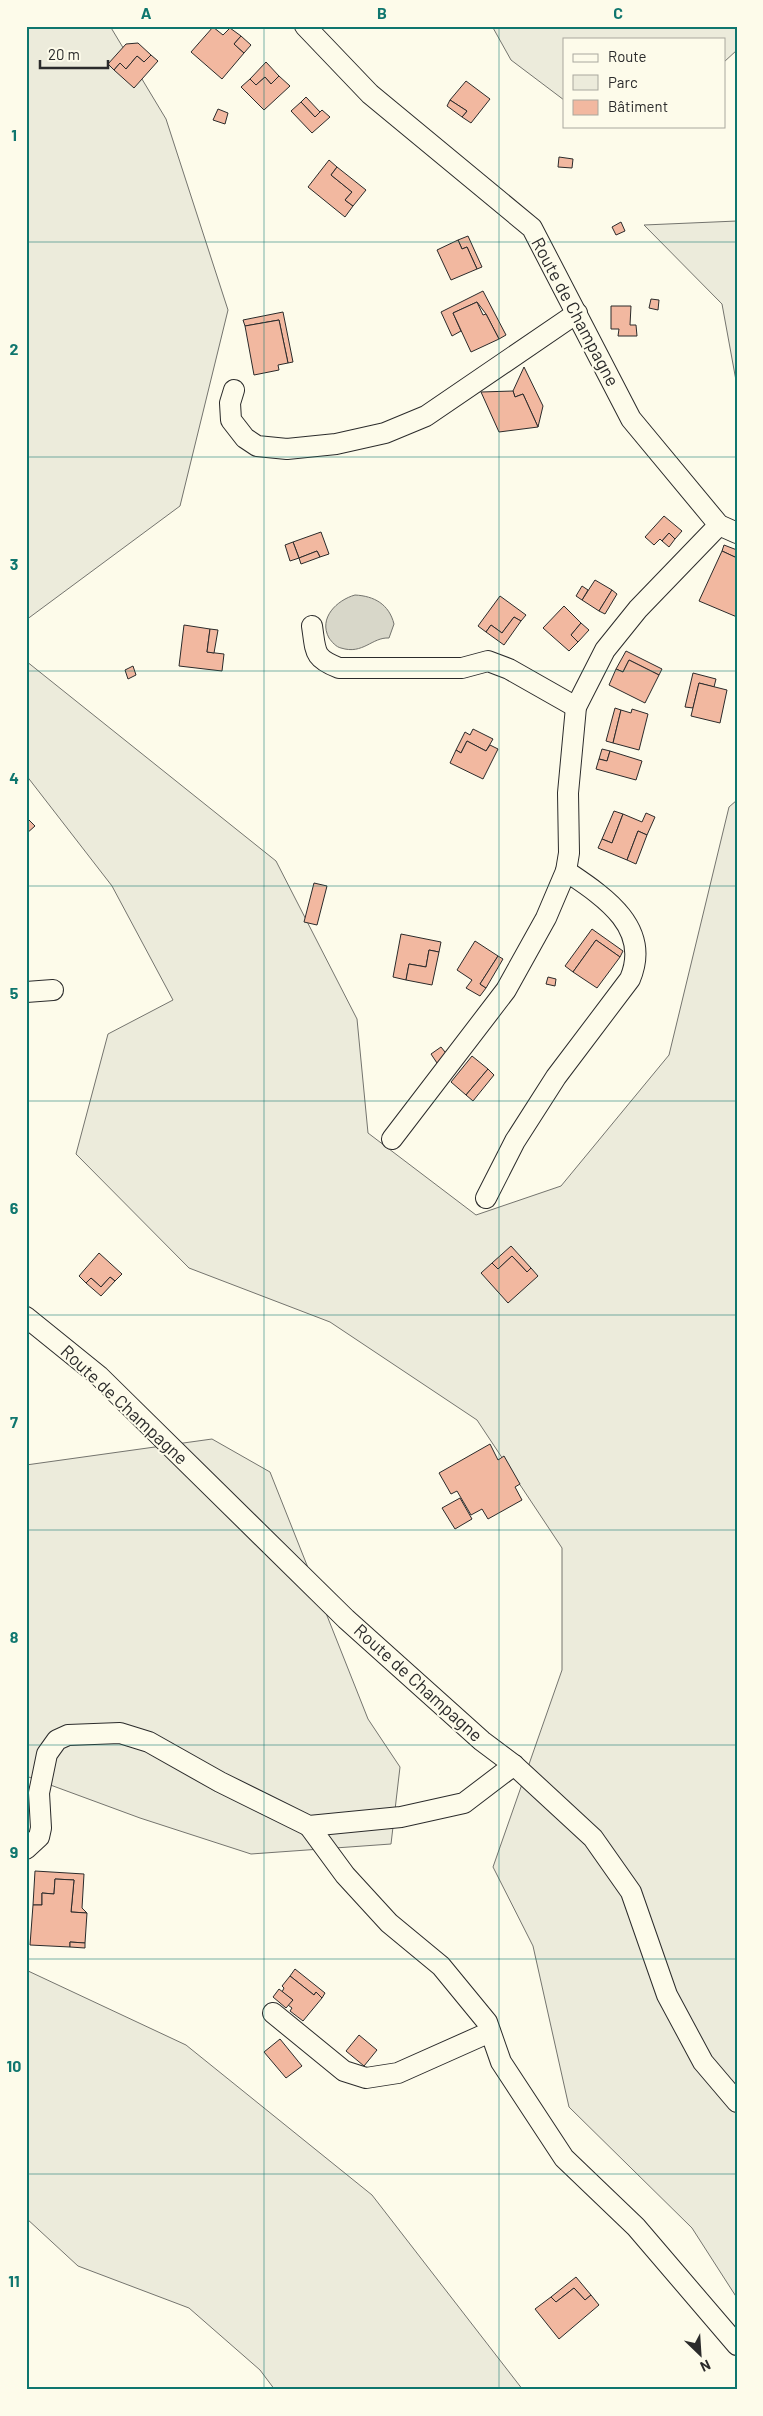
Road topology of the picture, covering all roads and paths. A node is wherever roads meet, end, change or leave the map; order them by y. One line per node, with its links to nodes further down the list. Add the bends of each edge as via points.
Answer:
1 (305, 26): 2 (street, Route de Champagne, via 370,94 532,228)
2 (577, 313): 3 (street, via 426,416 385,433 336,444 287,449 257,446 245,438 231,420 230,403); 4 (street, Route de Champagne, via 631,419)
3 (234, 390)
4 (728, 529): 6 (street, via 638,609 604,650)
5 (312, 626): 6 (street, via 317,654 324,662 339,668 462,668 488,661 509,669)
6 (576, 707): 7 (street, via 568,792 569,853)
7 (566, 872): 10 (street, via 546,918 506,990); 11 (street, via 622,915 636,952 636,966 630,979 556,1077 515,1141)
8 (53, 990): 9 (street)
9 (26, 992)
10 (392, 1139)
11 (486, 1198)
12 (26, 1317): 13 (street, Route de Champagne, via 99,1376 346,1619 482,1741)
13 (514, 1765): 14 (street, via 464,1803 401,1817); 18 (street, Route de Champagne, via 593,1838 630,1892 667,1995 703,2062)
14 (309, 1826): 15 (street, via 229,1787 149,1742 120,1733 81,1733 57,1740 47,1754 39,1793 41,1828 39,1837); 17 (street, via 345,1875 389,1923 441,1966 487,2022)
15 (26, 1849)
16 (273, 2013): 17 (street, via 344,2071 366,2078 398,2073)
17 (490, 2032): 19 (street, via 501,2062 564,2158 636,2227)
18 (737, 2102)
19 (737, 2345)

